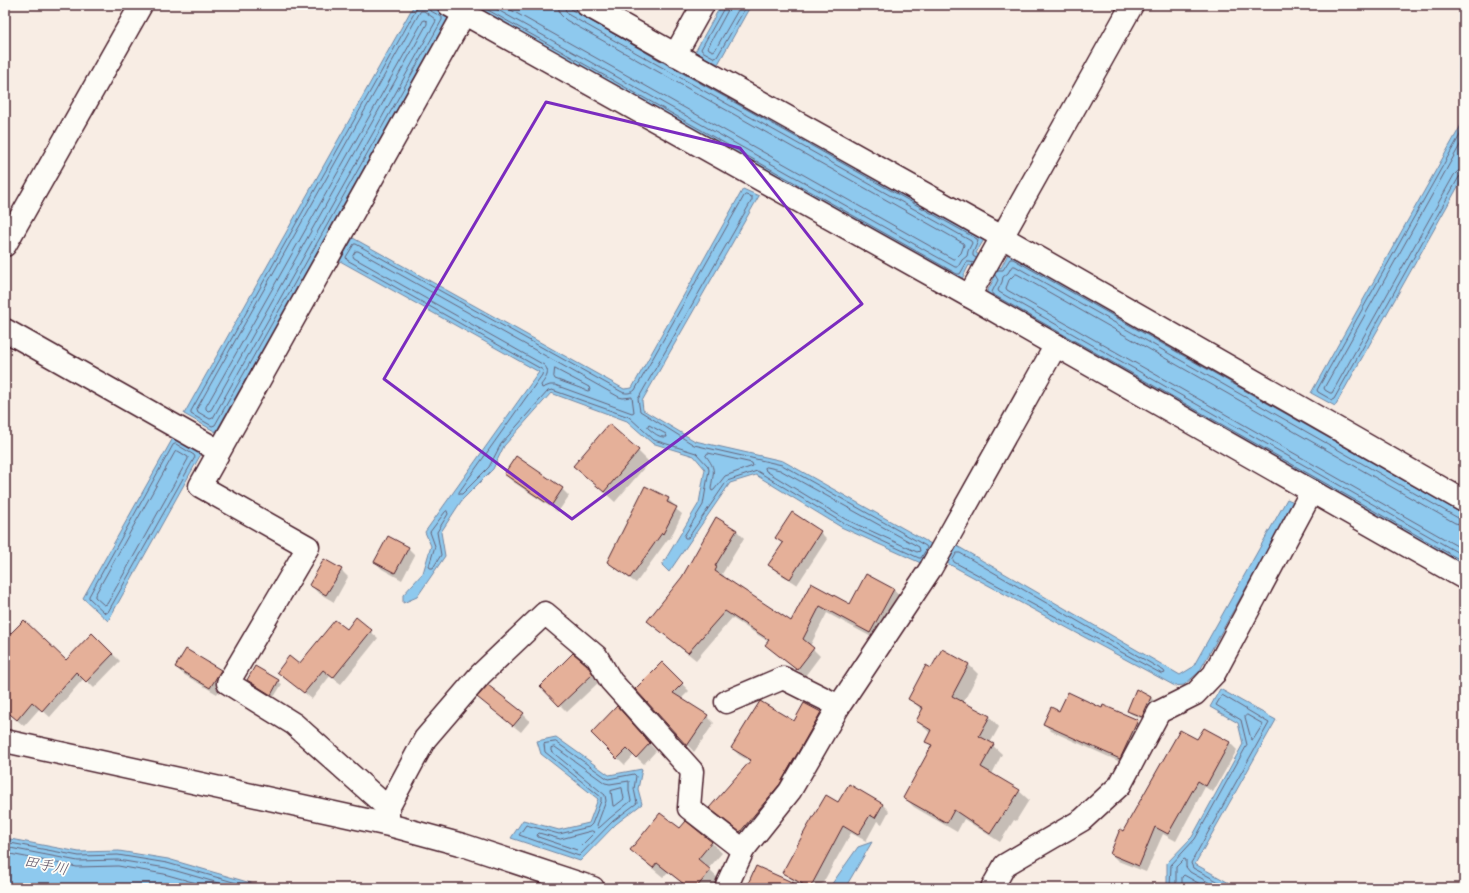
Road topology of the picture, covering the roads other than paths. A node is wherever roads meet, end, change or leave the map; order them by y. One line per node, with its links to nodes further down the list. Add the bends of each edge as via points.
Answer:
1 (141, 5): 8 (street)
2 (587, 5): 6 (street)
3 (703, 5): 6 (street)
4 (1132, 5): 7 (street)
5 (457, 9): 9 (street); 12 (street)
6 (675, 55): 7 (street)
7 (1002, 237): 9 (street); 14 (street)
8 (5, 245)
9 (974, 287): 11 (street)
10 (5, 330): 12 (street)
11 (1056, 346): 13 (street); 17 (street, via 931,568)
12 (219, 451): 19 (street, via 200,486 308,547 228,683 294,724)
13 (1312, 491): 15 (street); 23 (street, via 1214,674 1195,694 1159,712 1120,785 1082,820 1005,865)
14 (1464, 501)
15 (1464, 578)
16 (726, 702): 17 (street, via 783,678)
17 (839, 706): 20 (street, via 790,791)
18 (5, 740): 19 (street)
19 (388, 816): 20 (street, via 425,740 480,675 545,613 597,657 611,680 692,771 689,808); 21 (street, via 463,845)
20 (743, 850): 22 (street)
21 (593, 888)
22 (727, 888)
23 (992, 888)

